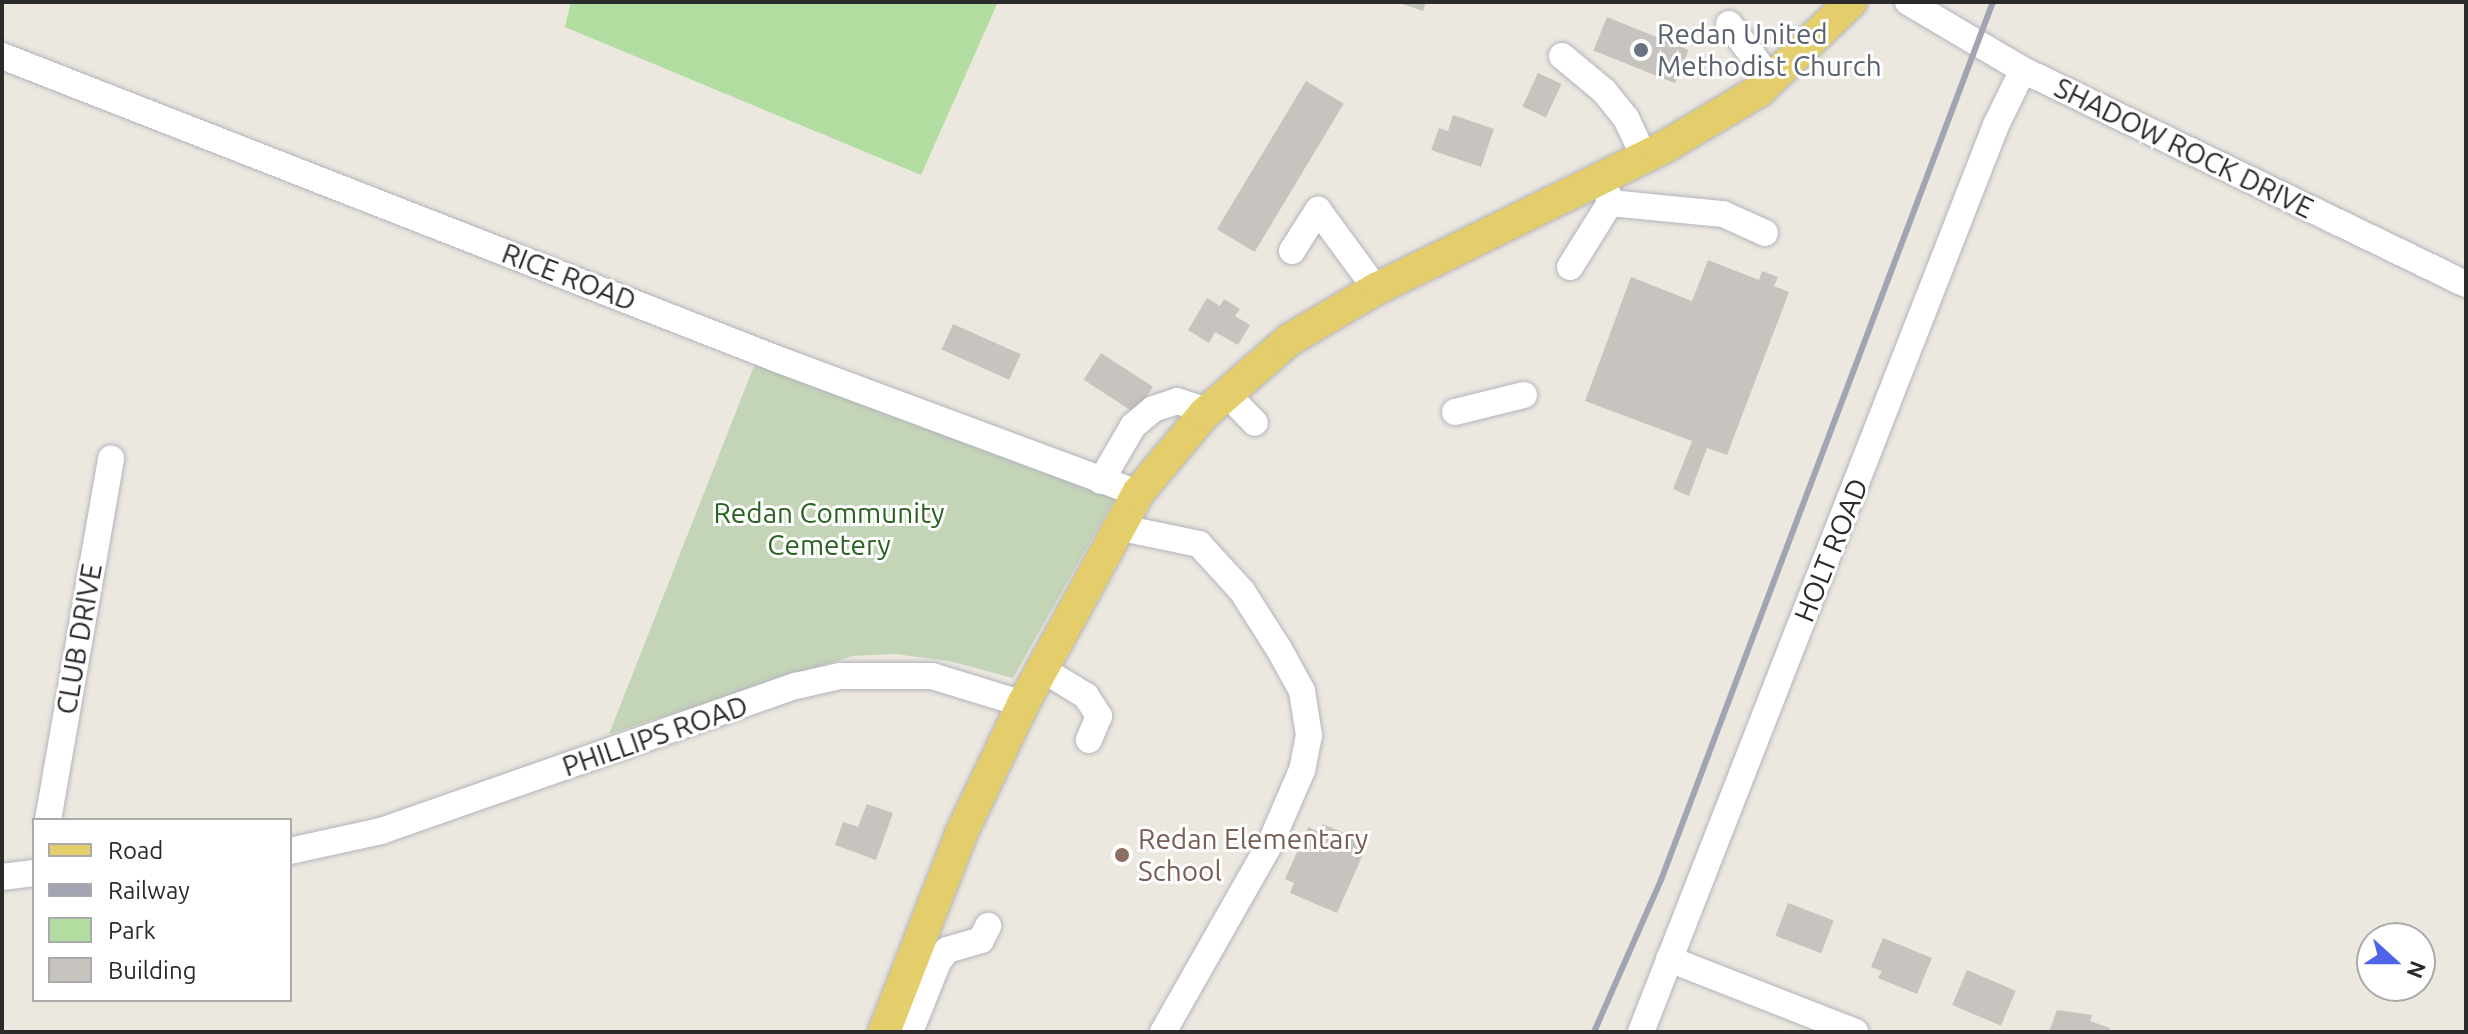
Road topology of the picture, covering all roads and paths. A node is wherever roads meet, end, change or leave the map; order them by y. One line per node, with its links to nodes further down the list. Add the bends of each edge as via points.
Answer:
1 (1851, 2): 7 (main road)
2 (1908, 2): 6 (street, SHADOW ROCK DRIVE)
3 (1729, 24): 7 (street)
4 (2, 56): 20 (street, RICE ROAD)
5 (1562, 56): 8 (street, via 1611,100)
6 (2023, 70): 13 (street, SHADOW ROCK DRIVE); 31 (street, HOLT ROAD, via 1996,125)
7 (1771, 80): 8 (main road)
8 (1644, 157): 9 (main road)
9 (1607, 190): 10 (street, via 1723,214); 12 (street); 14 (main road)
10 (1765, 233)
11 (1292, 251): 14 (street, via 1318,210)
12 (1570, 267)
13 (2466, 284)
14 (1376, 289): 16 (main road, via 1289,340)
15 (1524, 395): 17 (street)
16 (1217, 403): 18 (street); 20 (street, via 1177,401 1153,409 1133,426); 21 (main road)
17 (1455, 412)
18 (1255, 423)
19 (111, 458): 26 (street, CLUB DRIVE)
20 (1101, 481): 21 (street, RICE ROAD)
21 (1138, 493): 22 (main road)
22 (1117, 527): 23 (main road); 34 (street, via 1199,544 1242,591 1279,649 1302,691 1309,735 1284,815)
23 (1042, 669): 24 (main road); 25 (street, via 1086,696 1099,716)
24 (1023, 704): 27 (street, PHILLIPS ROAD, via 932,676 840,676 796,686 381,831); 32 (main road, via 961,834)
25 (1089, 740)
26 (48, 818)
27 (292, 851)
28 (32, 873): 29 (street)
29 (2, 877)
30 (988, 926): 33 (street, via 981,940 947,950 938,962)
31 (1669, 959): 35 (street, HOLT ROAD); 36 (street)
32 (884, 1032)
33 (910, 1032)
34 (1163, 1032)
35 (1641, 1032)
36 (1855, 1032)

